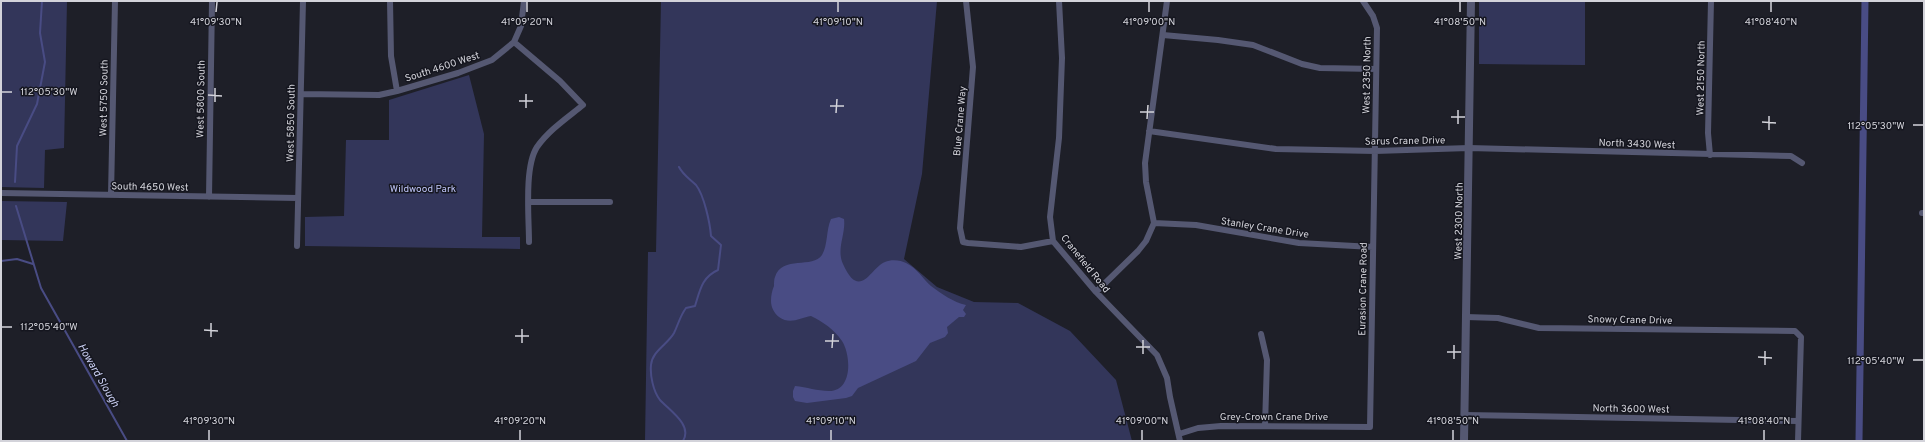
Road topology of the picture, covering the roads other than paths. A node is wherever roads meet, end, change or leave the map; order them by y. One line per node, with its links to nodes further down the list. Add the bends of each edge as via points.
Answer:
1 (115, 1): 23 (street, West 5750 South)
2 (212, 1): 24 (street, West 5800 South)
3 (303, 1): 16 (street, West 5850 South)
4 (390, 1): 15 (street, via 391,56)
5 (524, 1): 13 (street, via 521,26)
6 (966, 1): 29 (street, Blue Crane Way, via 973,67 960,228 963,242 1021,247)
7 (1059, 1): 29 (street, Cranefield Road, via 1062,58 1059,138 1050,217)
8 (1167, 1): 12 (street)
9 (1471, 1): 18 (street, West 2300 North)
10 (1711, 1): 20 (street, West 2150 North, via 1708,132)
11 (1364, 2): 14 (street, West 2350 North, via 1373,16 1376,28)
12 (1163, 36): 14 (street, via 1253,45 1302,64 1320,68); 17 (street)
13 (514, 42): 15 (street, South 4600 West, via 492,60); 26 (street, via 560,81 583,105 549,134 537,148 531,160)
14 (1376, 69): 19 (street, West 2350 North)
15 (397, 91): 16 (street, South 4600 West, via 379,95)
16 (301, 94): 25 (street, West 5850 South)
17 (1149, 131): 19 (street, Sarus Crane Drive, via 1276,149); 28 (street, via 1145,163 1146,182)
18 (1469, 148): 19 (street, Sarus Crane Drive); 20 (street, North 3430 West); 34 (street, West 2300 North)
19 (1375, 151): 32 (street, Eurasion Crane Road)
20 (1710, 154): 21 (street, North 3430 West, via 1791,156)
21 (1802, 163)
22 (1, 193): 23 (street, South 4650 West)
23 (111, 195): 24 (street, South 4650 West)
24 (209, 197): 25 (street, South 4650 West)
25 (298, 198): 31 (street, West 5850 South)
26 (529, 202): 27 (street); 30 (street)
27 (610, 202)
28 (1154, 223): 32 (street, Stanley Crane Drive, via 1196,225 1299,243); 33 (street, via 1138,251)
29 (1053, 241): 33 (street, Cranefield Road)
30 (529, 242)
31 (297, 246)
32 (1373, 247): 39 (street, Eurasion Crane Road)
33 (1096, 292): 40 (street, Cranefield Road, via 1157,355 1167,378)
34 (1466, 317): 36 (street, West 2300 North); 37 (street, Snowy Crane Drive, via 1498,318 1539,328 1796,331 1801,337)
35 (1261, 334): 38 (street, via 1267,360)
36 (1464, 415): 37 (street, North 3600 West); 42 (street, West 2300 North)
37 (1798, 421): 43 (street)
38 (1265, 426): 39 (street, Grey-Crown Crane Drive); 40 (street, Grey-Crown Crane Drive, via 1198,428)
39 (1370, 427)
40 (1179, 434): 41 (street, Cranefield Road)
41 (1180, 441)
42 (1464, 441)
43 (1798, 441)

